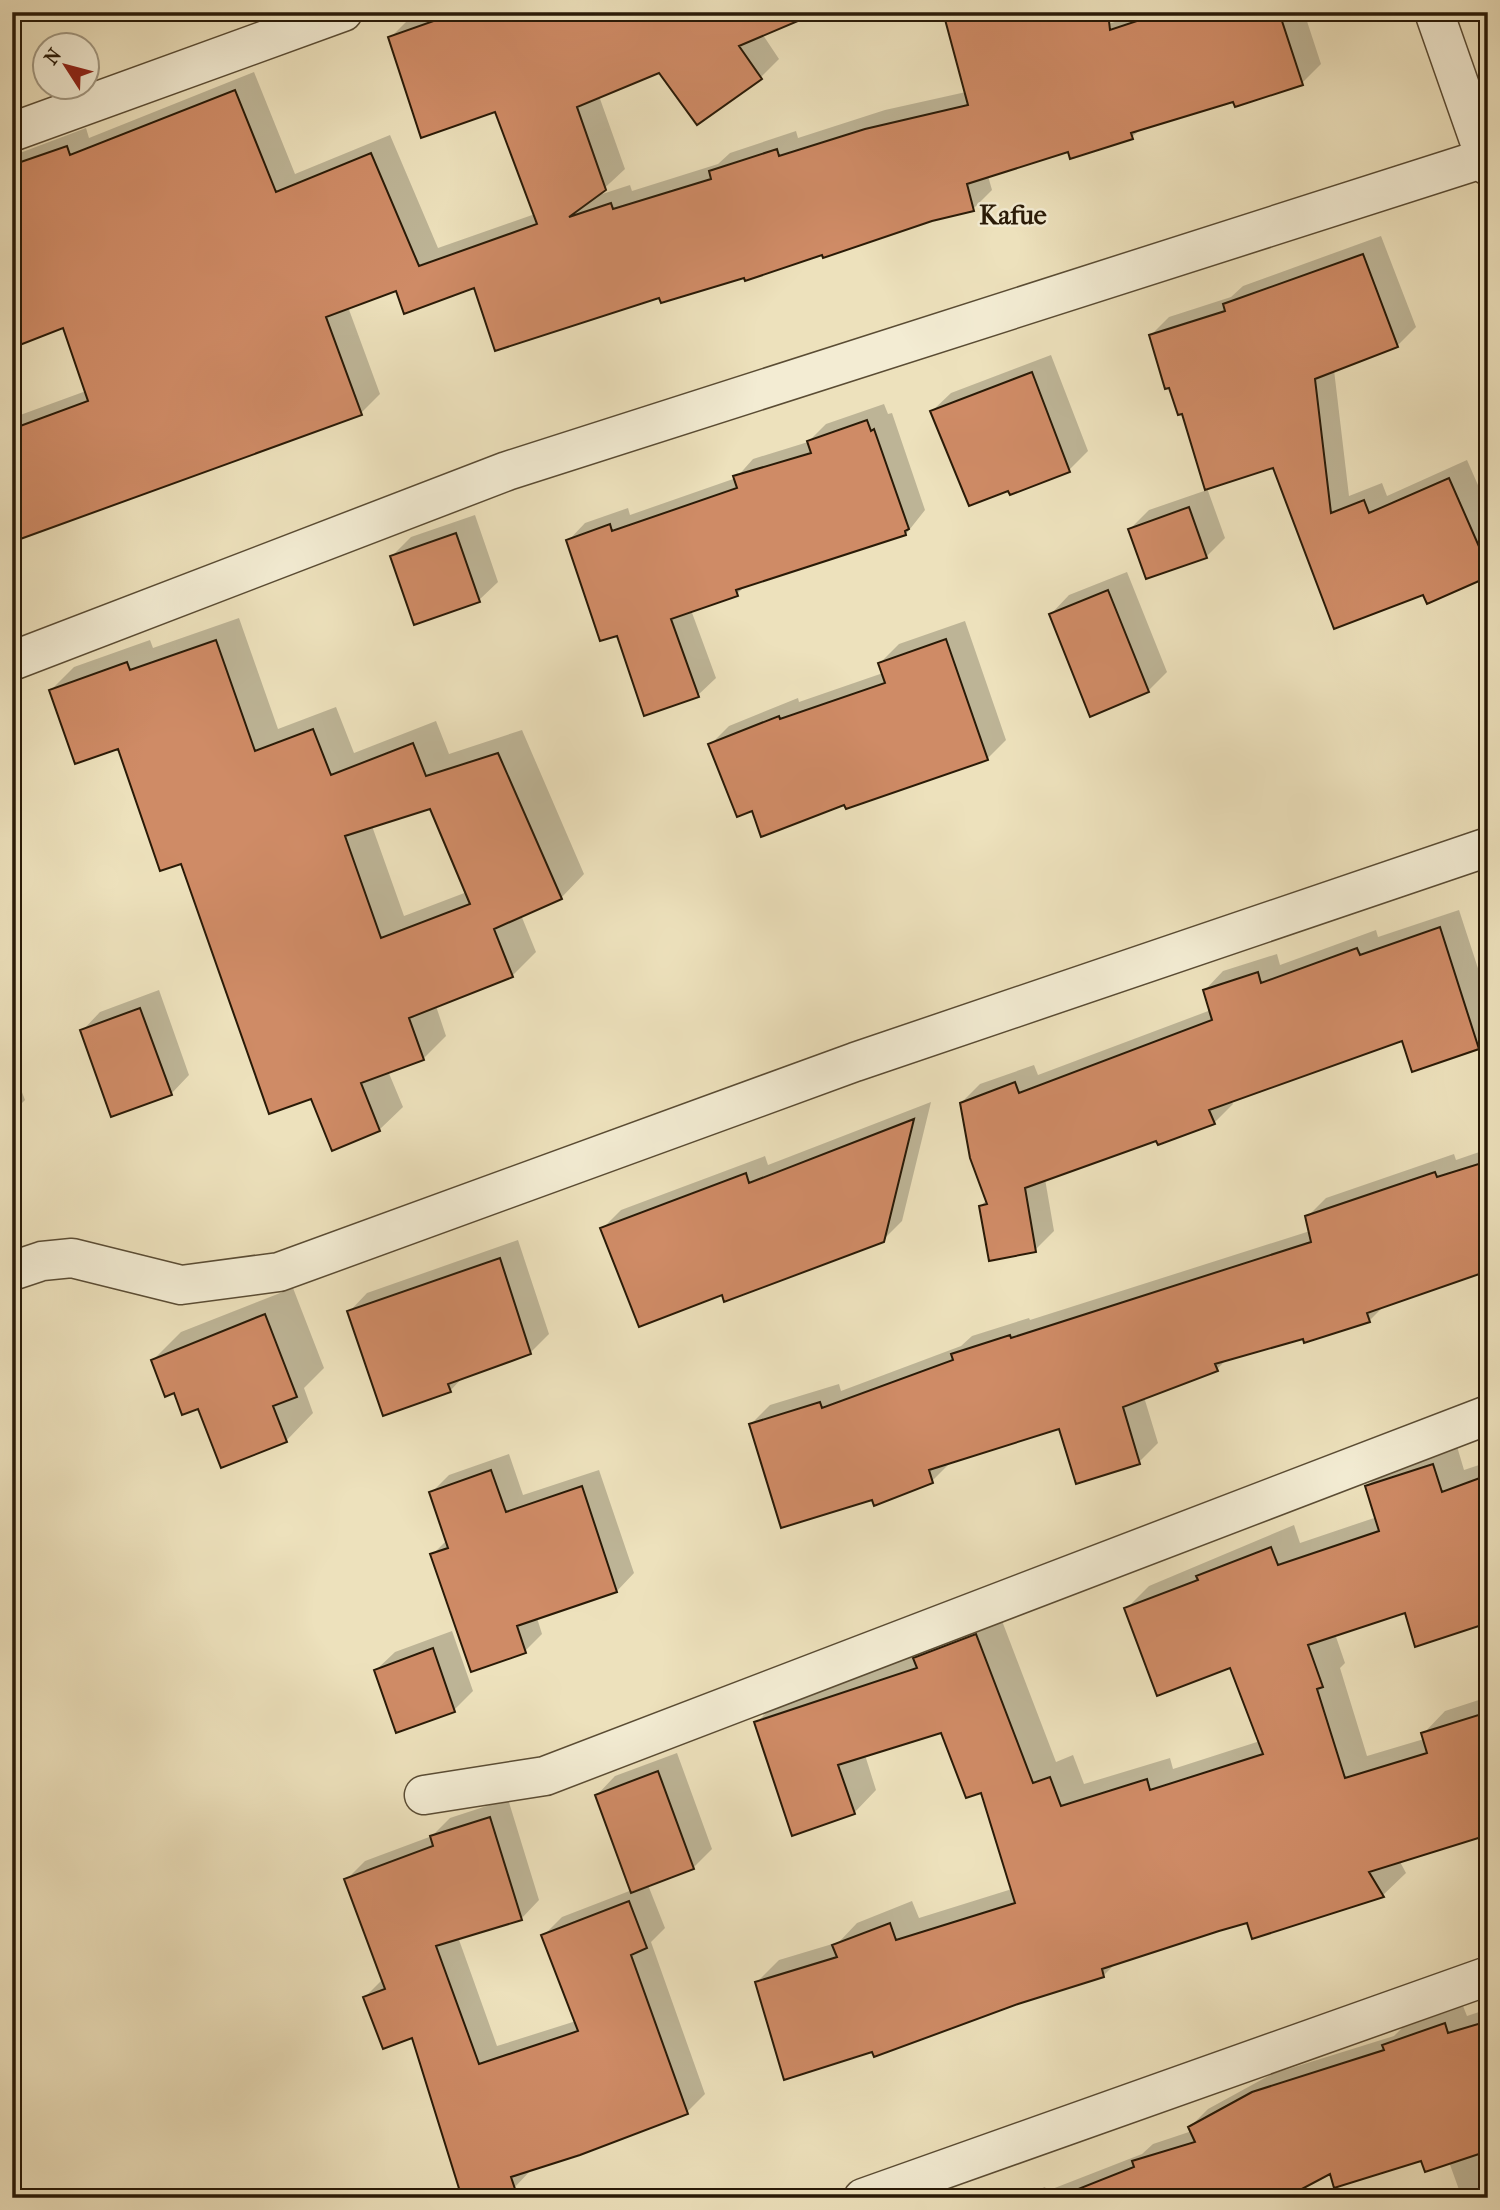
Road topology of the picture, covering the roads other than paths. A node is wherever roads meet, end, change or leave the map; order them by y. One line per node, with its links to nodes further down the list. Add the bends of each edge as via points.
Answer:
1 (343, 12): 3 (street)
2 (1434, 12): 4 (street)
3 (12, 132)
4 (1486, 162): 5 (street, via 507,471)
5 (12, 661)
6 (1488, 847): 7 (street, via 855,1062 279,1272 181,1285 72,1258)
7 (12, 1271)
8 (1488, 1415): 9 (street, via 545,1776)
9 (424, 1795)
10 (1488, 1976): 11 (street)
11 (863, 2198)

